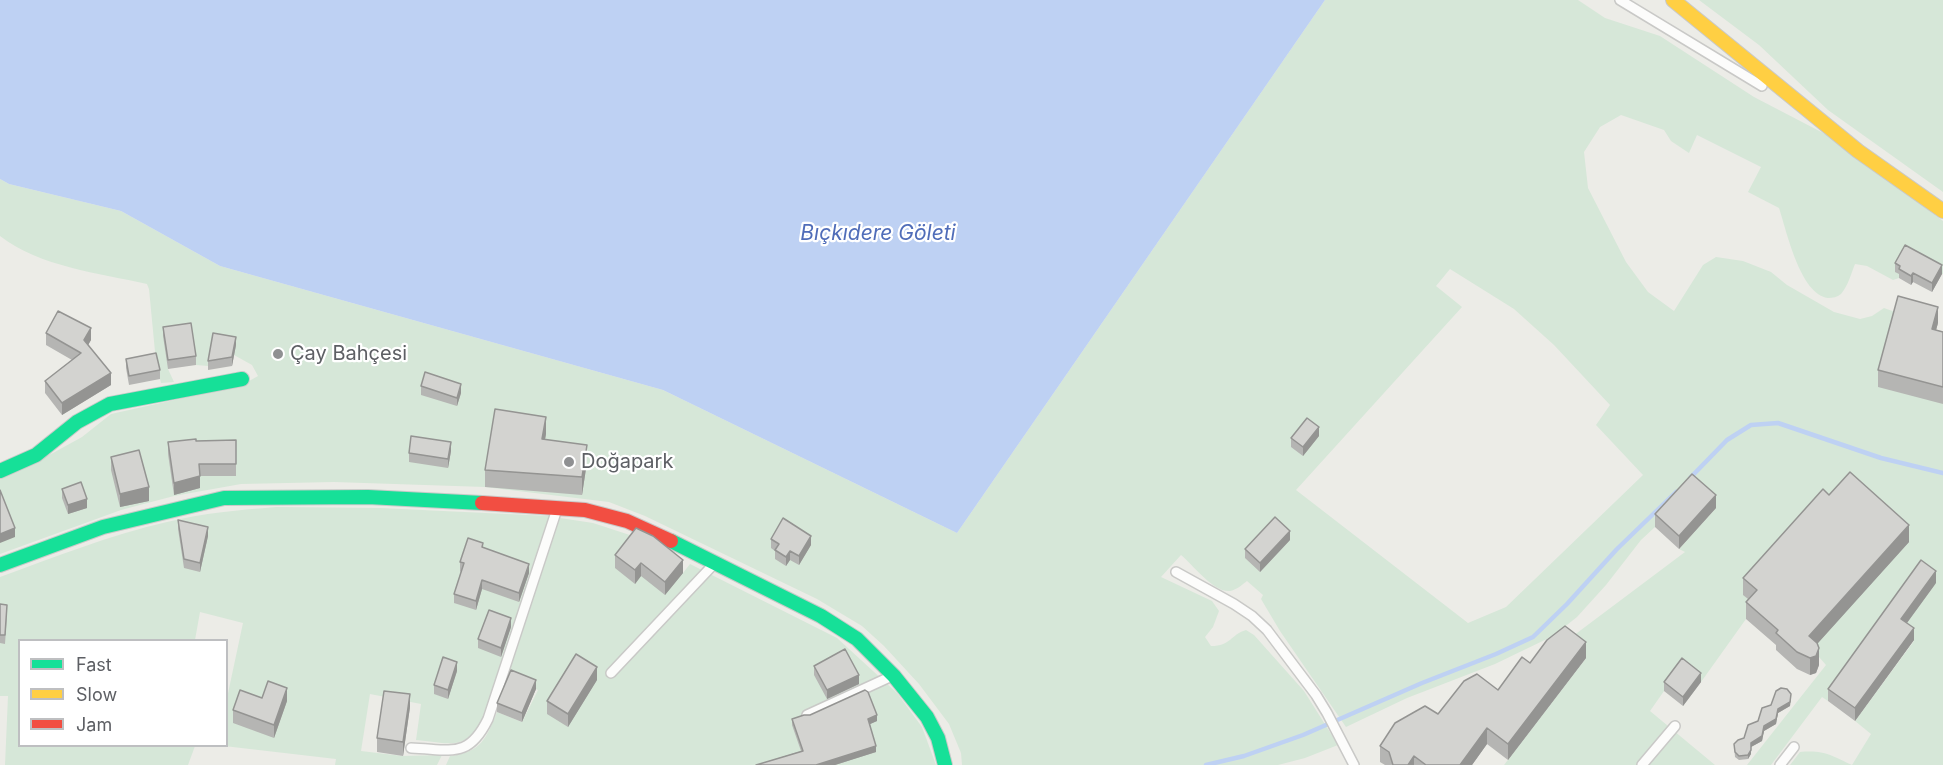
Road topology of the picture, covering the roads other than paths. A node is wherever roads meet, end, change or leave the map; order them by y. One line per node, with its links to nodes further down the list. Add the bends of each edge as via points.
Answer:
1 (1620, 0): 3 (lane, via 1731,69)
2 (1673, 0): 3 (street)
3 (1807, 109): 4 (street)
4 (1943, 211)
5 (242, 379): 6 (street, via 110,404 77,422 36,455)
6 (0, 471)
7 (558, 507): 8 (street, via 627,521); 9 (street, via 368,497 224,498 103,527); 16 (lane, via 483,730 472,743 458,750)
8 (715, 563): 11 (lane); 12 (street, via 845,630)
9 (0, 566)
10 (1176, 572): 18 (lane, via 1234,604 1267,630 1327,713)
11 (611, 673)
12 (893, 675): 13 (lane); 17 (street, via 936,731)
13 (807, 715)
14 (1675, 726): 19 (lane)
15 (1794, 747): 20 (lane)
16 (411, 748)
17 (945, 765)
18 (1354, 765)
19 (1642, 765)
20 (1780, 765)

